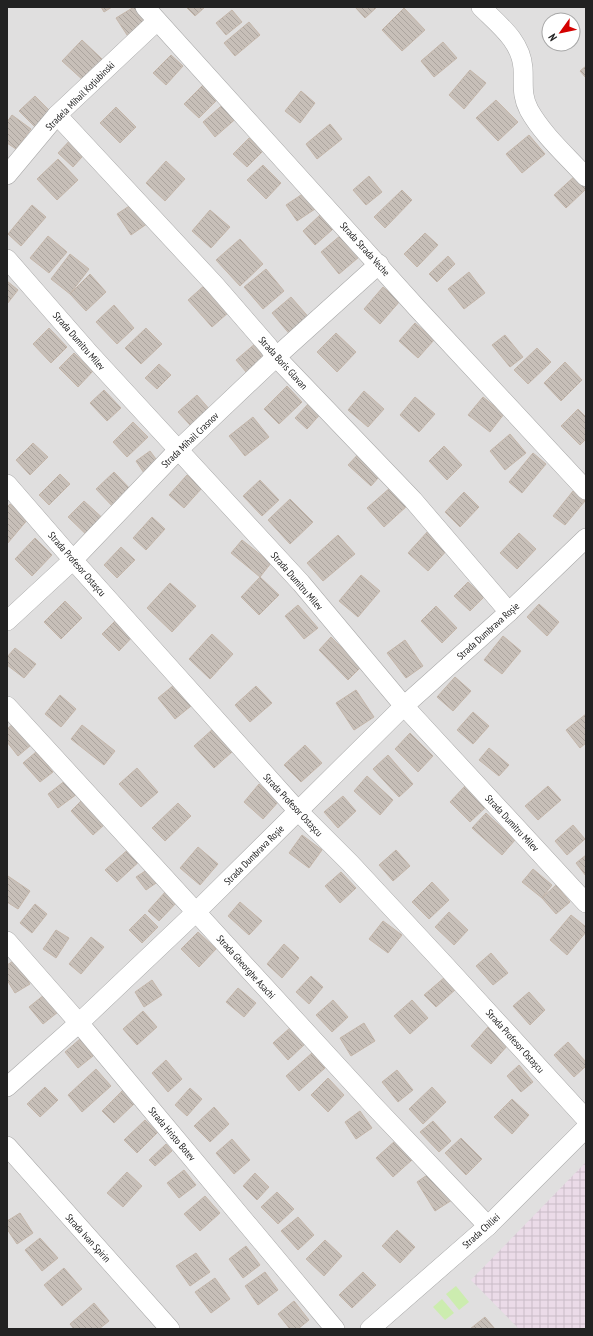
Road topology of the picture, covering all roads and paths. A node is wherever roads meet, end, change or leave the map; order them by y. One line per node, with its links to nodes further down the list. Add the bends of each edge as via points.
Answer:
1 (481, 7): 5 (street, via 512,37 519,50 523,67 523,95 529,110)
2 (151, 14): 3 (street, Stradela Mihail Koțiubinski); 7 (street, Strada Strada Veche)
3 (57, 115): 4 (street, Stradela Mihail Koțiubinski); 8 (street, Strada Boris Glavan, via 215,285)
4 (7, 175)
5 (586, 178)
6 (7, 259): 9 (street, Strada Dumitru Milev)
7 (379, 264): 8 (street, Strada Mihail Crasnov); 11 (street, Strada Strada Veche)
8 (276, 357): 9 (street, Strada Mihail Crasnov); 14 (street, Strada Boris Glavan, via 413,500)
9 (178, 450): 13 (street, Strada Mihail Crasnov); 17 (street, Strada Dumitru Milev, via 300,583)
10 (7, 484): 13 (street, Strada Profesor Ostașcu)
11 (586, 490)
12 (586, 538): 14 (street, Strada Dumbrava Roșie)
13 (74, 560): 15 (street, Strada Mihail Crasnov); 18 (street, Strada Profesor Ostașcu)
14 (509, 612): 17 (street, Strada Dumbrava Roșie)
15 (7, 622)
16 (7, 706): 20 (street, Strada Gheorghe Asachi)
17 (404, 706): 18 (street, Strada Dumbrava Roșie); 19 (street, Strada Dumitru Milev)
18 (298, 811): 20 (street, Strada Dumbrava Roșie); 24 (street, Strada Profesor Ostașcu, via 438,957)
19 (586, 903)
20 (196, 912): 22 (street, Strada Dumbrava Roșie); 27 (street, Strada Gheorghe Asachi)
21 (7, 941): 22 (street, Strada Hristo Botev)
22 (79, 1023): 23 (street, Strada Dumbrava Roșie); 29 (street, Strada Hristo Botev)
23 (7, 1087)
24 (586, 1119)
25 (586, 1128): 27 (street, Strada Chiliei)
26 (7, 1146): 28 (street, Strada Ivan Spirin)
27 (488, 1226): 30 (street, Strada Chiliei)
28 (170, 1329)
29 (336, 1329)
30 (370, 1329)

